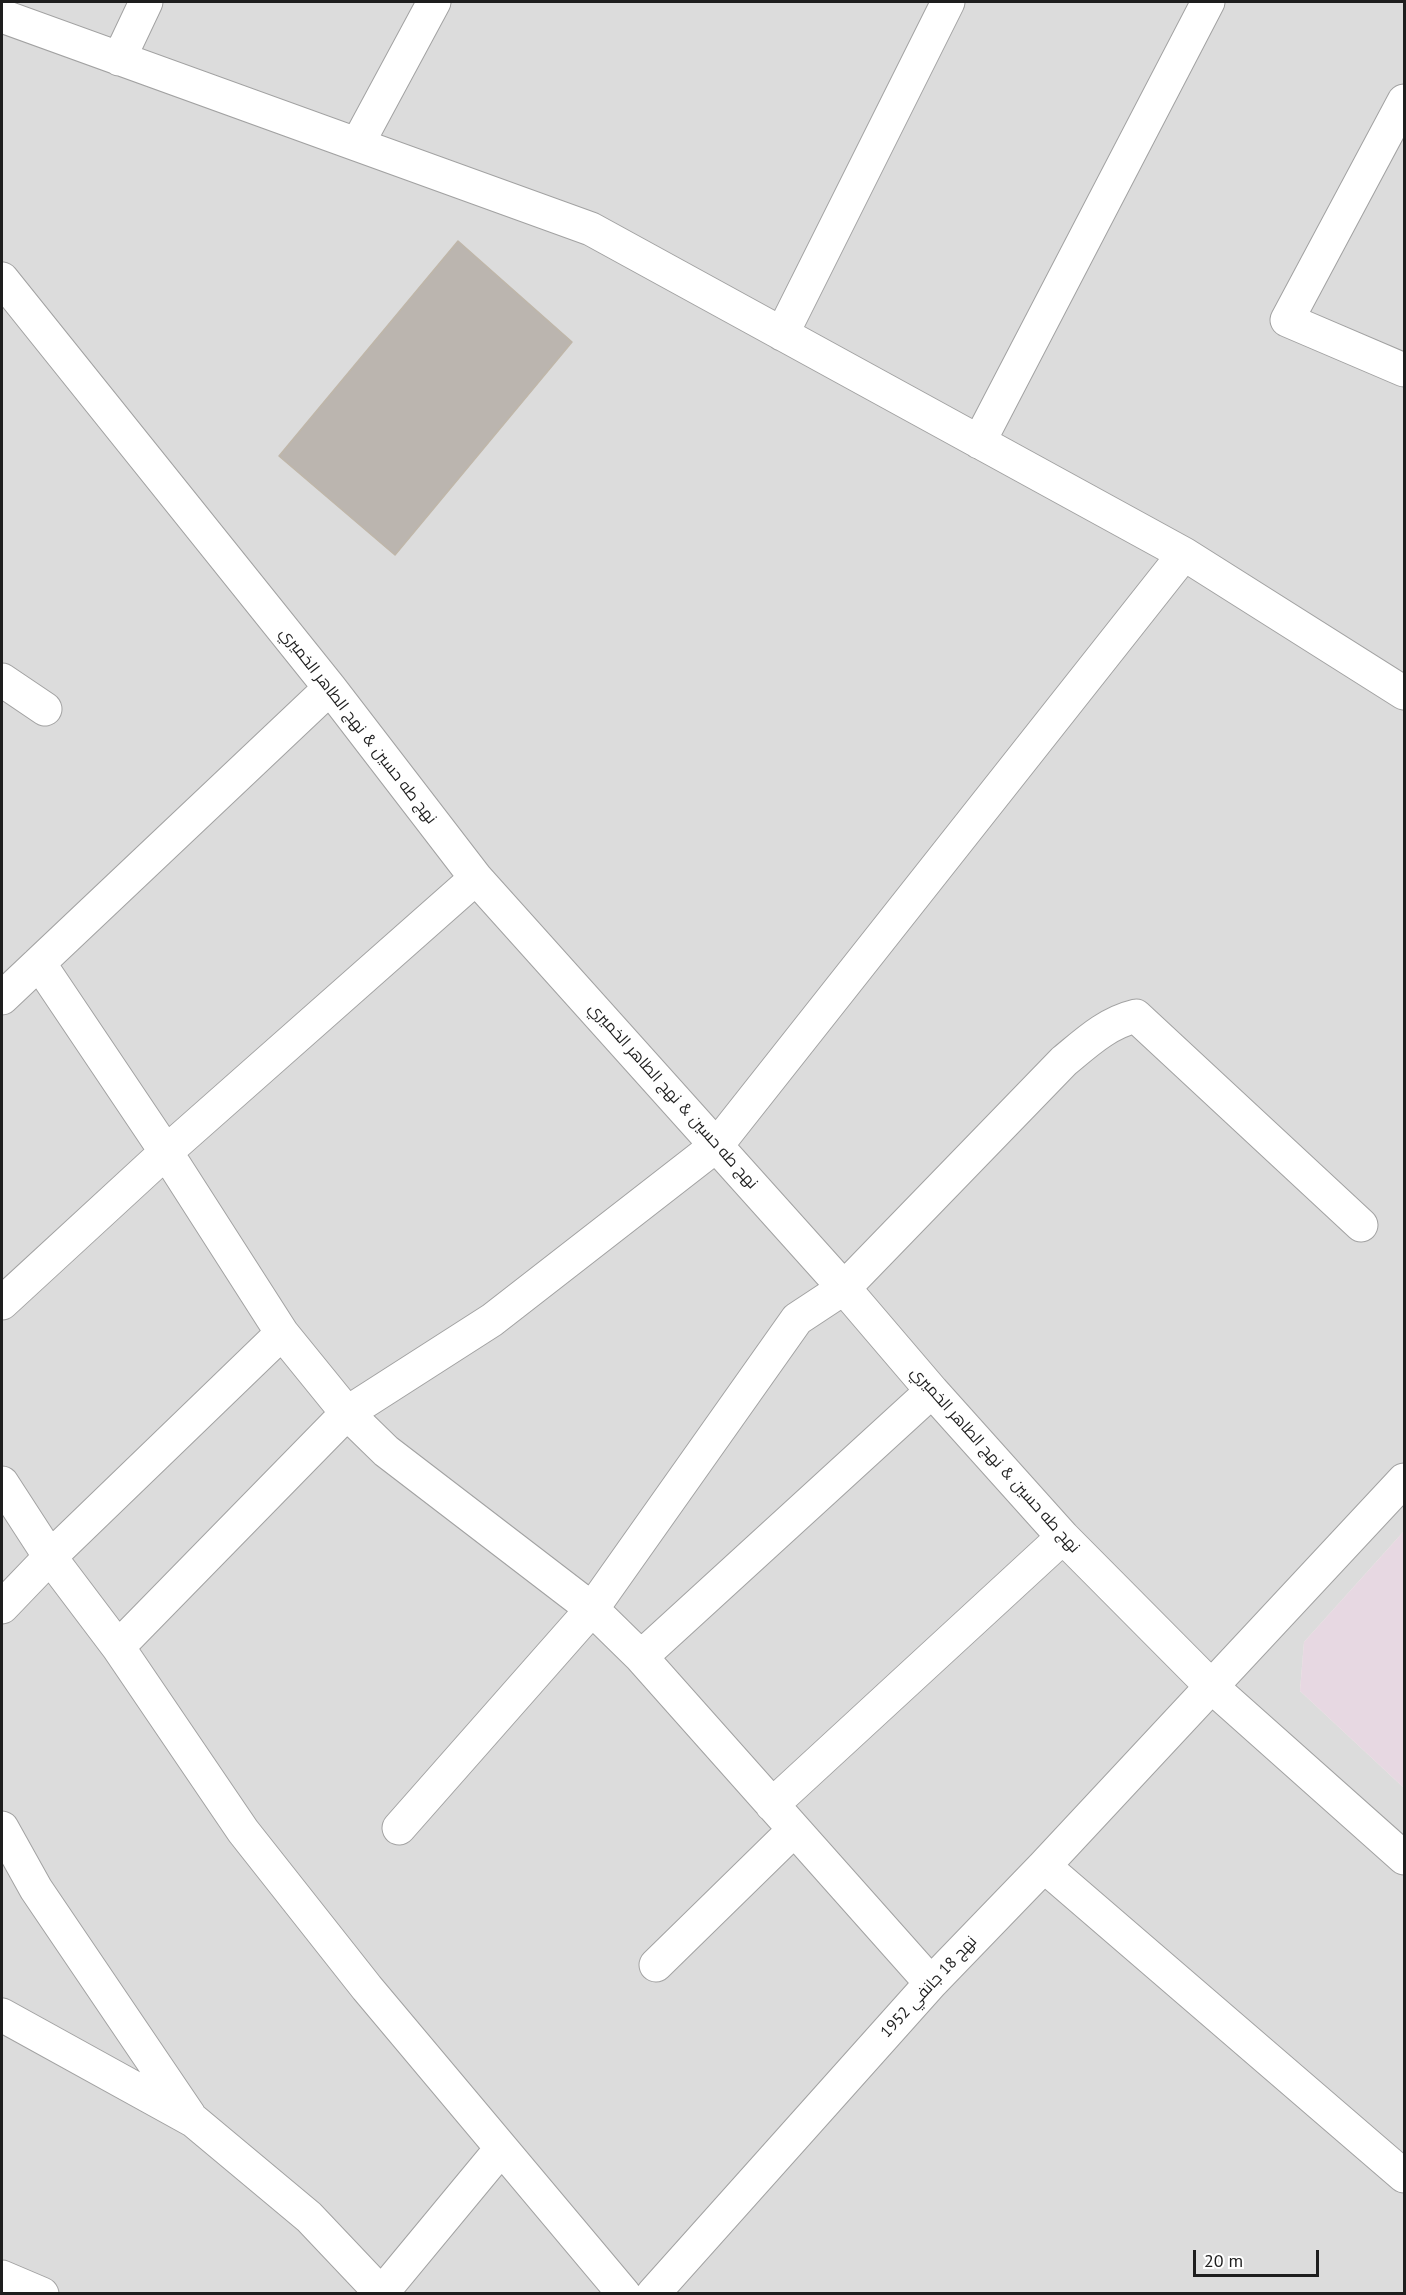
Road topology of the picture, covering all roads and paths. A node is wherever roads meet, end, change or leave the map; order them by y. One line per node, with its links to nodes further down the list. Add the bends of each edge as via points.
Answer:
1 (147, 2): 6 (street)
2 (434, 2): 8 (street)
3 (948, 2): 10 (street)
4 (1208, 2): 12 (street)
5 (2, 16): 6 (street)
6 (119, 59): 8 (street)
7 (1404, 101): 11 (street, via 1287,320)
8 (358, 143): 10 (street, via 591,229)
9 (2, 279): 15 (street, نهج طه حسين & نهج الطاهر الخميري)
10 (782, 334): 12 (street)
11 (1404, 370)
12 (979, 442): 13 (street)
13 (1184, 554): 16 (street); 21 (street)
14 (2, 680): 17 (street)
15 (330, 688): 18 (street, نهج طه حسين & نهج الطاهر الخميري); 19 (street)
16 (1404, 693)
17 (45, 709)
18 (476, 878): 21 (street, نهج طه حسين & نهج الطاهر الخميري); 22 (street)
19 (39, 963): 20 (street); 22 (street)
20 (2, 998)
21 (717, 1145): 24 (street, نهج طه حسين & نهج الطاهر الخميري); 28 (street, via 492,1320)
22 (166, 1152): 25 (street); 26 (street)
23 (1362, 1225): 24 (street, via 1136,1016 1099,1031 1064,1061)
24 (844, 1288): 27 (street, نهج طه حسين & نهج الطاهر الخميري); 34 (street, via 797,1319)
25 (2, 1303)
26 (282, 1333): 28 (street); 32 (street)
27 (932, 1391): 31 (street, نهج طه حسين & نهج الطاهر الخميري); 36 (street)
28 (346, 1413): 34 (street, via 386,1451); 35 (street)
29 (1404, 1480): 37 (street, نهج 18 جانفي 1952)
30 (2, 1483): 32 (street)
31 (1063, 1538): 37 (street, نهج طه حسين & نهج الطاهر الخميري); 38 (street)
32 (50, 1557): 33 (street); 35 (street)
33 (2, 1607)
34 (592, 1609): 36 (street); 40 (street)
35 (117, 1647): 48 (street, via 243,1831)
36 (641, 1657): 38 (street)
37 (1212, 1687): 42 (street, نهج طه حسين & نهج الطاهر الخميري); 43 (street, نهج 18 جانفي 1952)
38 (772, 1805): 41 (street)
39 (2, 1828): 47 (street, via 36,1889)
40 (399, 1828)
41 (794, 1830): 44 (street); 45 (street)
42 (1404, 1858)
43 (1044, 1866): 45 (street, نهج 18 جانفي 1952); 49 (street)
44 (656, 1965)
45 (931, 1983): 54 (street, نهج 18 جانفي 1952)
46 (2, 2015): 47 (street)
47 (194, 2121): 51 (street, via 309,2217)
48 (501, 2149): 51 (street); 53 (street)
49 (1404, 2176)
50 (2, 2277): 52 (street)
51 (381, 2293)
52 (42, 2294)
53 (624, 2294)
54 (653, 2294)

